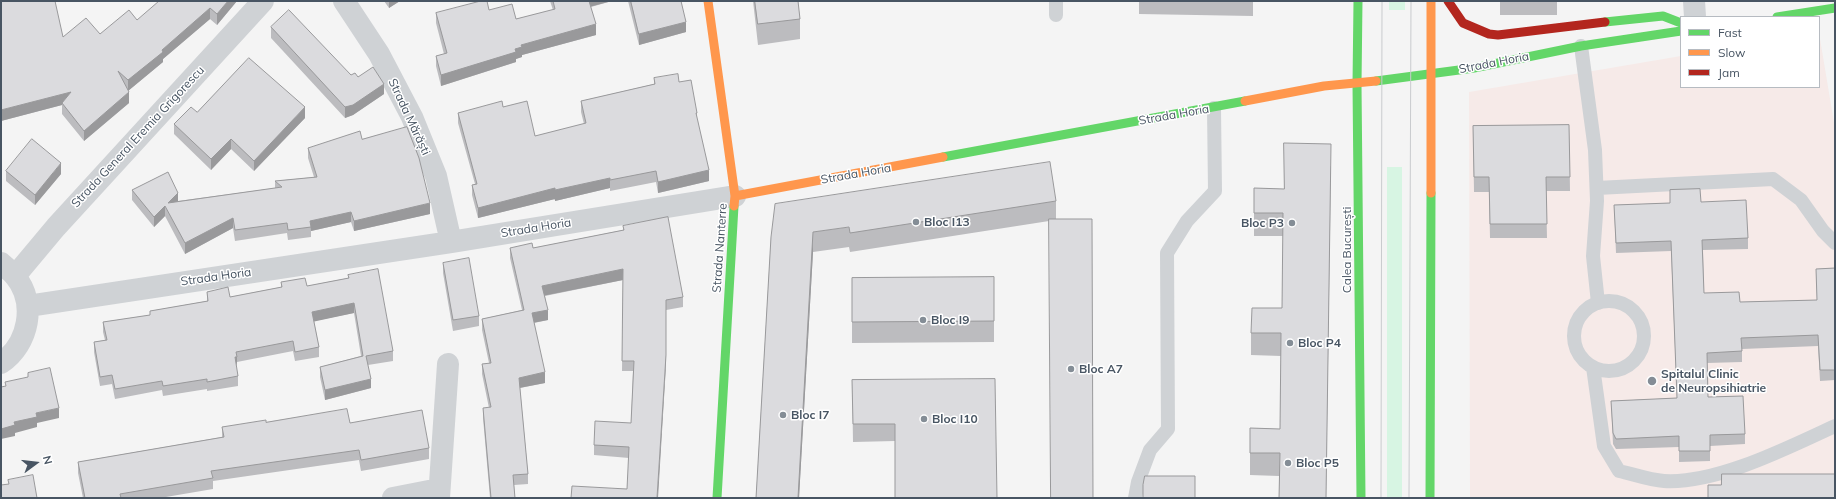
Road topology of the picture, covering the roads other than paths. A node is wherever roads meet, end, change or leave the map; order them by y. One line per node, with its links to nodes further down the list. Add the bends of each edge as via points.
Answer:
1 (263, 1): 23 (street, Strada General Eremia Grigorescu, via 56,226)
2 (344, 1): 21 (street, Strada Mărăști, via 380,54 412,116 436,176)
3 (708, 1): 20 (street, Strada Nanterre)
4 (1056, 1): 10 (lane)
5 (1358, 1): 17 (street, Calea București)
6 (1431, 1): 16 (street)
7 (1448, 1): 13 (street, via 1463,23 1498,36 1647,17 1663,16)
8 (1694, 1): 11 (street)
9 (1835, 8): 12 (street)
10 (1056, 15)
11 (1695, 16)
12 (1783, 16)
13 (1680, 23)
14 (1680, 31): 15 (street, Strada Horia)
15 (1581, 46): 16 (street, Strada Horia, via 1474,68); 19 (lane, via 1595,150)
16 (1430, 74): 17 (street, Strada Horia); 35 (street)
17 (1357, 84): 18 (street, Strada Horia, via 1324,86); 34 (street, Calea București)
18 (1214, 108): 20 (street, Strada Horia); 33 (lane, via 1215,191 1187,221 1167,253 1168,429 1150,450)
19 (1597, 188): 22 (lane, via 1773,179 1801,200); 24 (lane, via 1593,256)
20 (735, 196): 21 (street, Strada Horia); 32 (street, Strada Nanterre)
21 (451, 242): 25 (street, Strada Horia)
22 (1835, 243)
23 (8, 270): 25 (street, via 23,290)
24 (1598, 302): 28 (lane, via 1580,316 1575,327 1574,339 1583,360); 28 (lane, via 1610,301 1631,308 1643,327 1644,338 1641,350 1626,366 1616,370)
25 (28, 306): 26 (street, via 27,325 21,343 9,358)
26 (1, 363)
27 (448, 364): 30 (street)
28 (1593, 367): 29 (lane, via 1604,446 1619,471 1663,481 1694,480 1758,460)
29 (1835, 426)
30 (439, 494): 31 (street)
31 (393, 498)
32 (717, 498)
33 (1135, 498)
34 (1361, 498)
35 (1430, 498)

